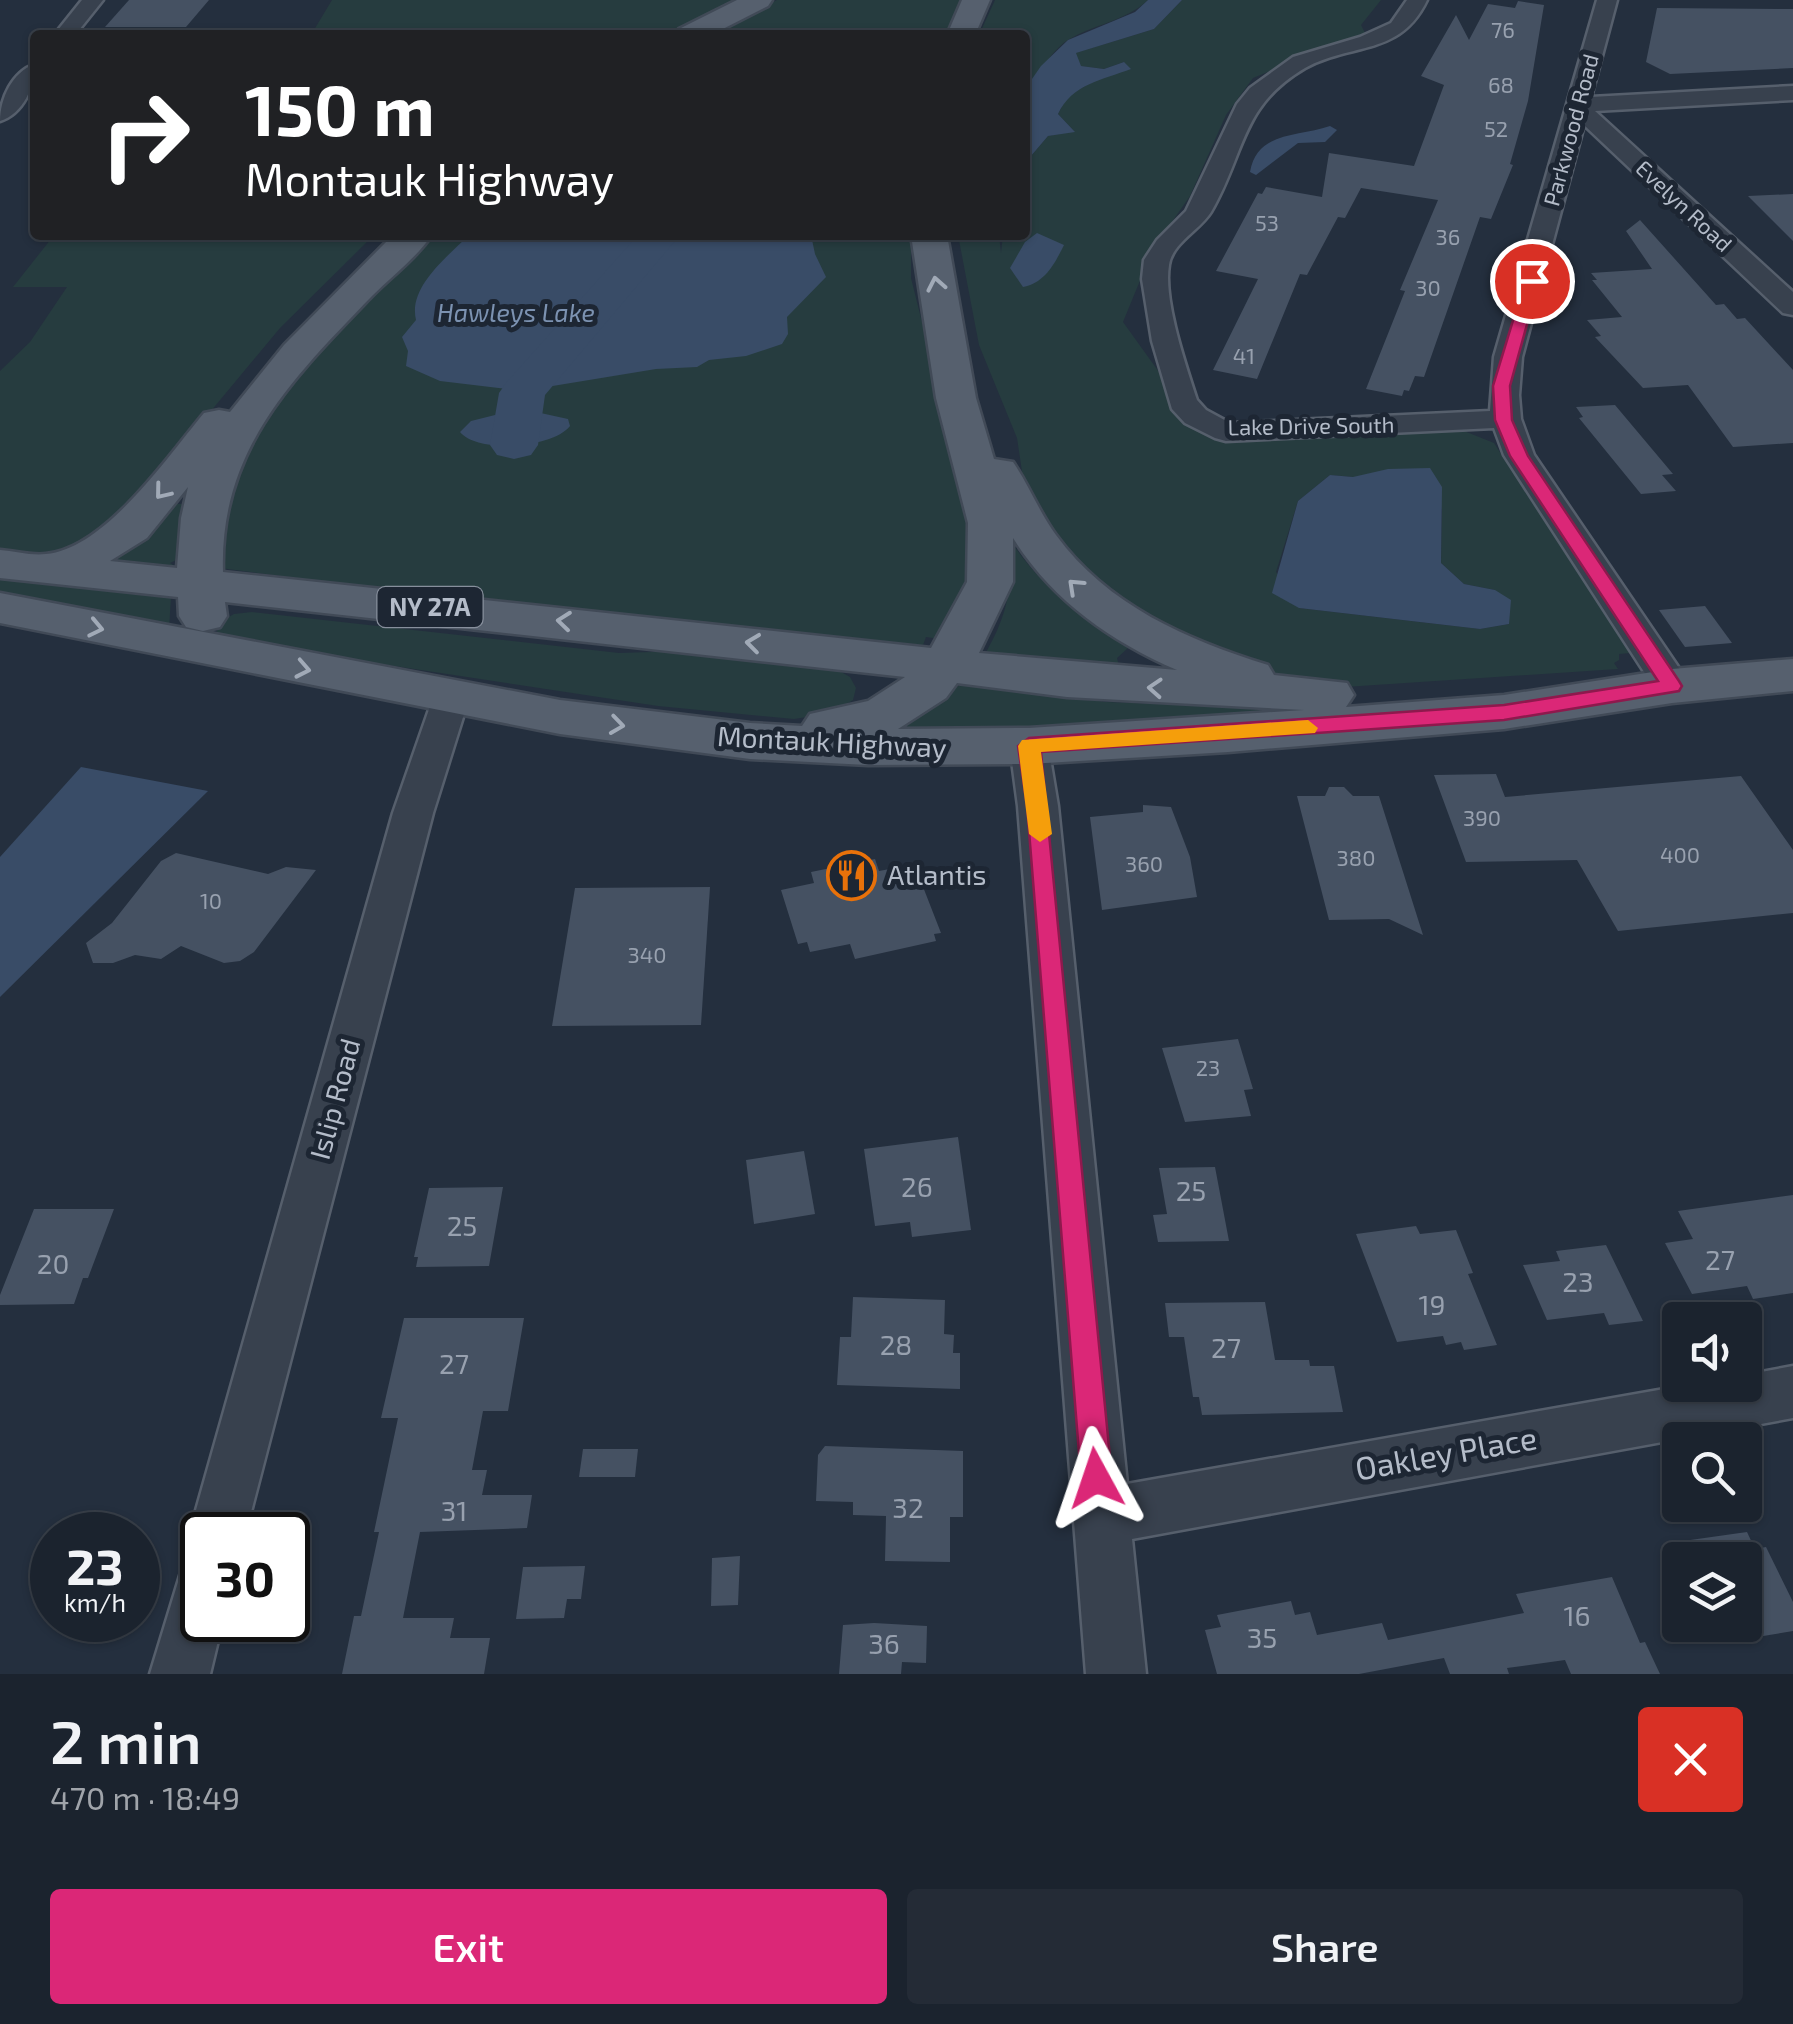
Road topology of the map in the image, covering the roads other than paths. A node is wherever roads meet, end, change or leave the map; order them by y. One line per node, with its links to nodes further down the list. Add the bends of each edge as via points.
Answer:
1 (93, 0): 6 (street)
2 (758, 0): 7 (main road)
3 (976, 0): 8 (main road)
4 (1417, 0): 18 (street, Lake Drive South, via 1391,32 1300,62 1246,103 1215,182 1155,266 1169,350 1185,408 1226,432)
5 (1607, 0): 11 (street, Parkwood Road)
6 (68, 30)
7 (699, 30)
8 (963, 30)
9 (30, 77): 12 (street)
10 (1793, 93): 11 (street)
11 (1576, 105): 16 (street, Evelyn Road); 18 (street, Parkwood Road, via 1508,357)
12 (0, 114)
13 (384, 240): 20 (main road, one-way to 20, via 276,354 132,528)
14 (409, 240): 21 (main road, via 319,330 230,446 206,500)
15 (930, 240): 17 (main road, one-way to 15)
16 (1793, 307)
17 (946, 332): 25 (main road, via 956,398 990,523 992,562 975,620); 28 (main road, one-way to 17, via 1170,647 1105,610 1054,567 1010,498)
18 (1503, 420): 27 (street, Parkwood Road, via 1519,456)
19 (0, 564): 20 (main road, NY 27A)
20 (57, 568): 21 (main road, NY 27A)
21 (200, 583): 23 (main road); 24 (main road, Montauk Highway / NY 27A, one-way to 21)
22 (0, 608): 23 (main road, Montauk Highway / NY 27A, one-way to 23)
23 (207, 650): 29 (main road, Montauk Highway / NY 27A, one-way to 29)
24 (846, 655): 25 (main road, Montauk Highway / NY 27A); 30 (main road, via 863,678 864,695 852,711)
25 (947, 667): 28 (main road, Montauk Highway / NY 27A, one-way to 25); 30 (main road, via 898,708 863,723)
26 (1793, 676): 27 (main road, Montauk Highway / NY 27A)
27 (1672, 686): 28 (main road, Montauk Highway / NY 27A); 32 (main road, Montauk Highway / NY 27A, via 1504,712)
28 (1321, 696)
29 (452, 698): 31 (main road, Montauk Highway / NY 27A, one-way to 31); 34 (street, Islip Road, via 412,813)
30 (823, 727): 31 (main road)
31 (690, 735): 32 (main road, Montauk Highway / NY 27A, via 868,747)
32 (1029, 746): 35 (street)
33 (1793, 1392): 35 (street, Oakley Place)
34 (223, 1512)
35 (1100, 1517): 38 (street)
36 (188, 1642): 37 (street)
37 (180, 1674)
38 (1116, 1674)

